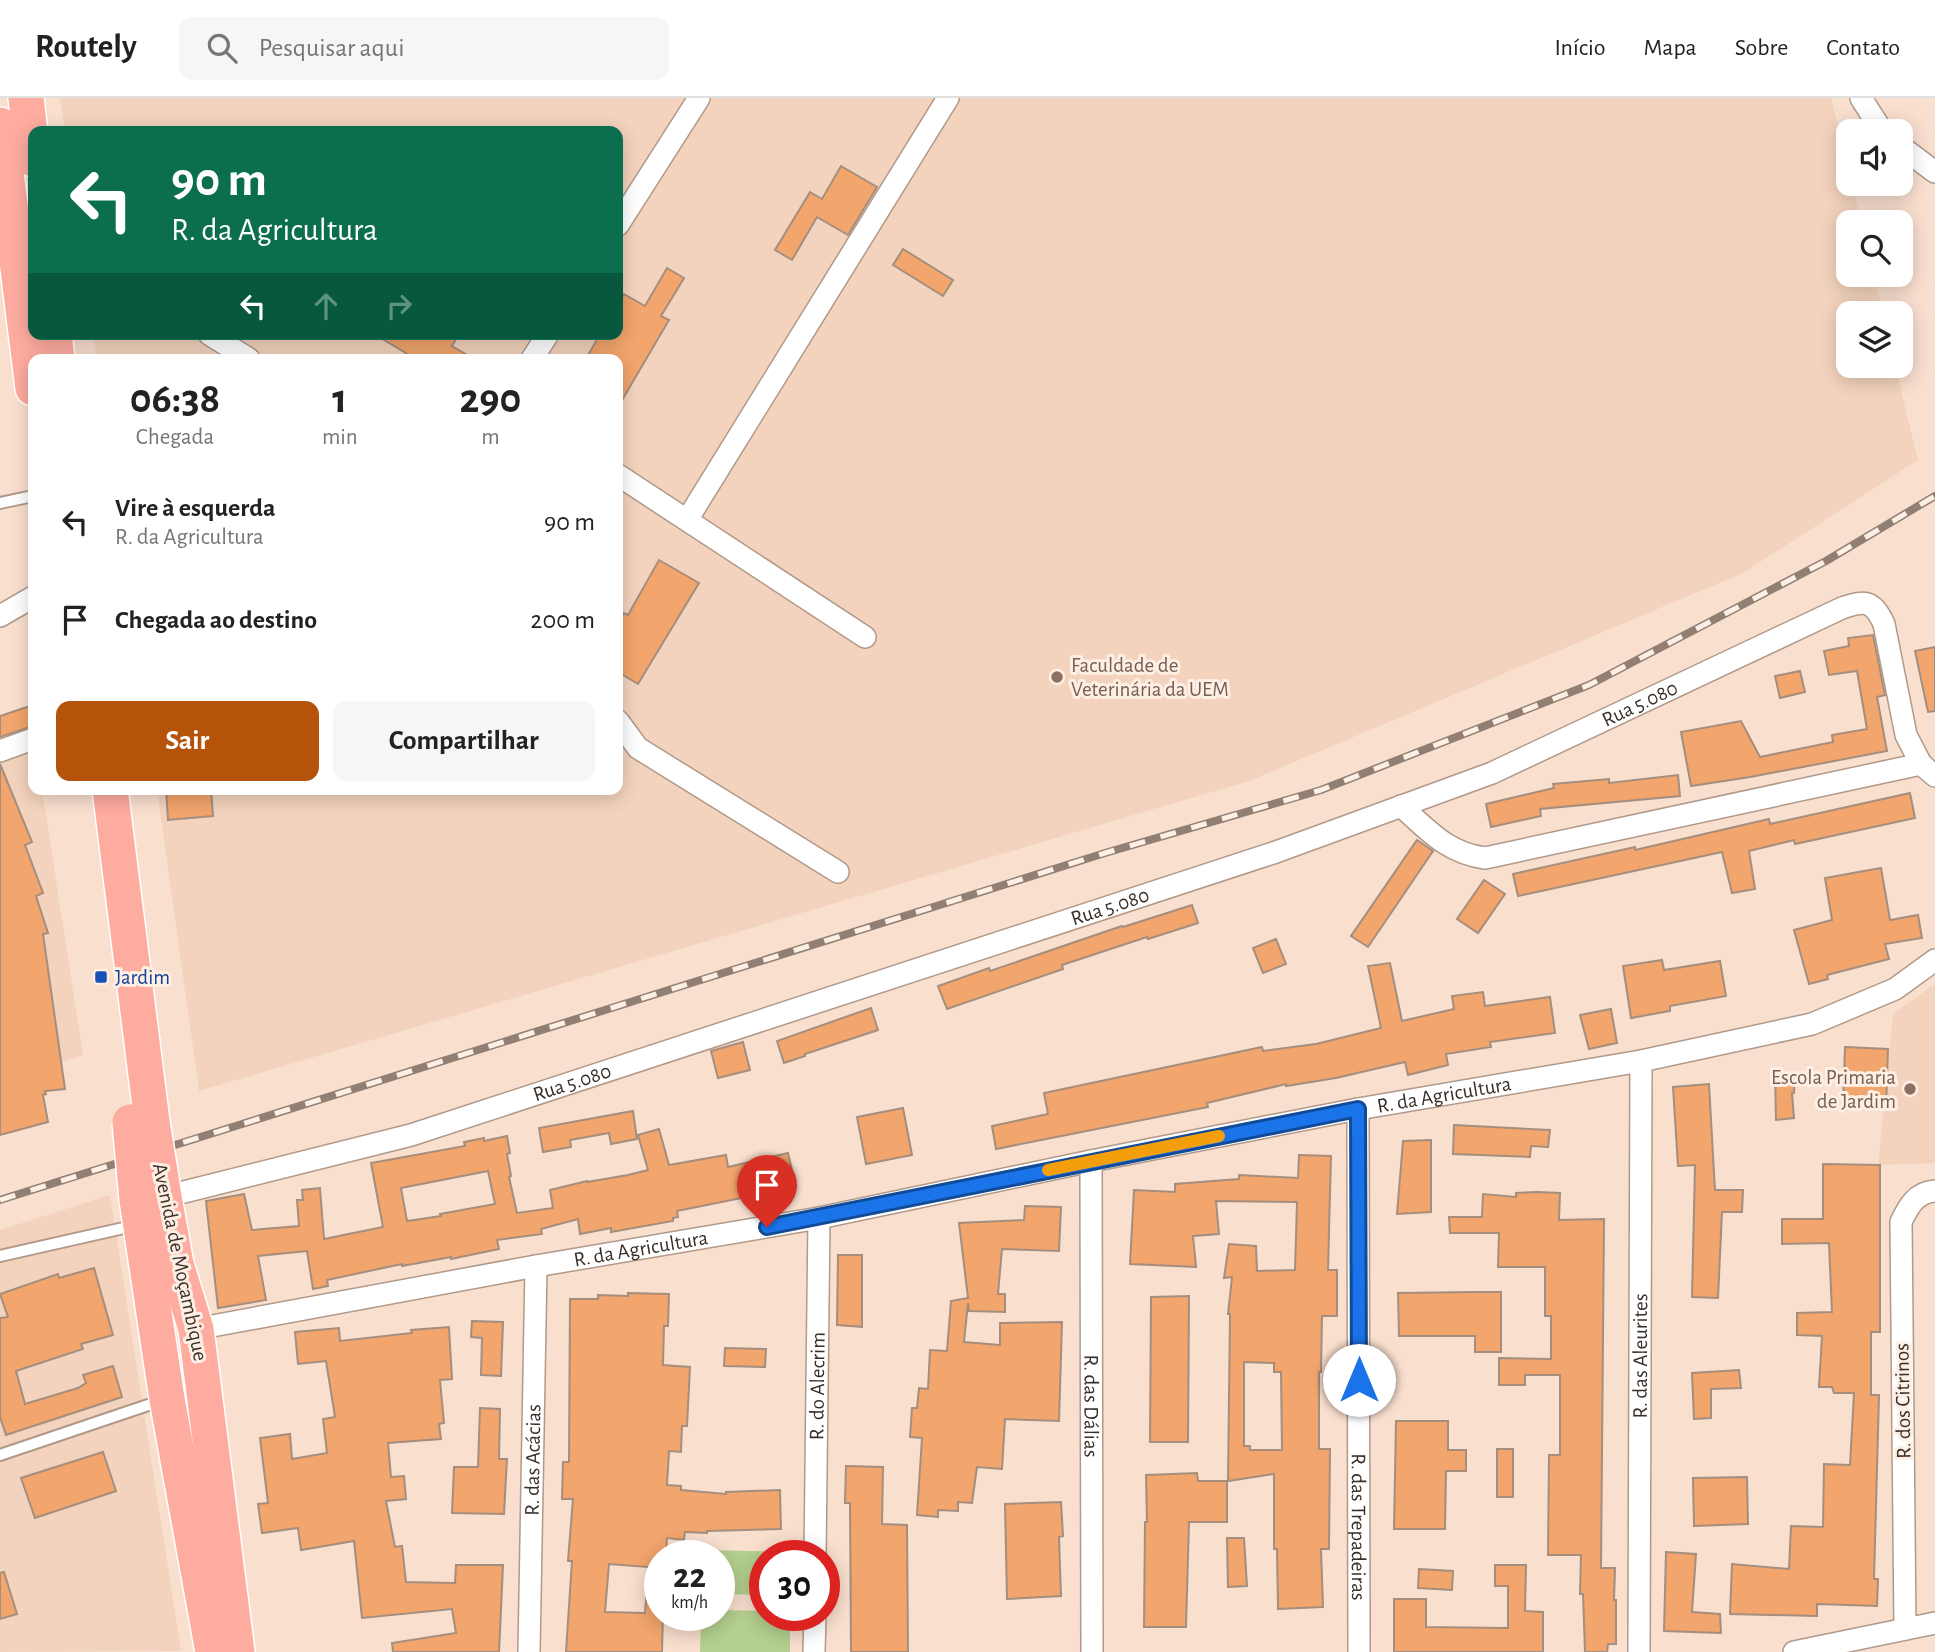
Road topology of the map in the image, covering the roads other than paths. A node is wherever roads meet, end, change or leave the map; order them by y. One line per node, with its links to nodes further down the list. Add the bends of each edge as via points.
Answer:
1 (26, 98): 7 (highway)
2 (699, 98): 10 (street)
3 (948, 98): 17 (street)
4 (1861, 98): 5 (street)
5 (1874, 119)
6 (0, 125): 12 (highway)
7 (29, 126)
8 (1913, 153): 9 (street)
9 (1932, 164)
10 (623, 217)
11 (219, 340): 13 (street)
12 (29, 354)
13 (241, 354)
14 (623, 478): 17 (street)
15 (28, 497): 16 (lane)
16 (0, 503)
17 (687, 520): 20 (street)
18 (28, 600): 19 (street)
19 (0, 616)
20 (865, 637)
21 (623, 728): 28 (street, via 638,748)
22 (28, 741): 23 (street)
23 (0, 751)
24 (1928, 770): 27 (street, via 1485,858 1465,855 1443,843); 27 (street, Rua 5.080, via 1906,736 1884,624 1870,604 1858,602 1492,773)
25 (87, 795): 32 (highway, Avenida de Moçambique, via 110,972)
26 (111, 795): 32 (highway, Avenida de Moçambique)
27 (1401, 806): 35 (street, Rua 5.080, via 1276,852 411,1135)
28 (838, 872)
29 (1935, 960): 30 (street, R. da Agricultura, via 1895,989 1812,1024)
30 (1641, 1061): 31 (street, R. da Agricultura); 51 (street, R. das Aleurites)
31 (1358, 1109): 33 (street, R. da Agricultura); 50 (street, R. das Trepadeiras)
32 (141, 1122): 35 (highway, Avenida de Moçambique, bridge)
33 (1091, 1161): 36 (street, R. da Agricultura); 49 (street, R. das Dálias)
34 (1935, 1191): 44 (street, R. dos Citrinos, via 1909,1205 1901,1222)
35 (147, 1207): 37 (lane); 39 (highway, Avenida de Moçambique, via 176,1264); 40 (highway, Avenida de Moçambique)
36 (819, 1218): 38 (street, R. da Agricultura); 42 (street, R. do Alecrim)
37 (0, 1256)
38 (536, 1266): 39 (street, R. da Agricultura); 47 (street, R. das Acácias)
39 (197, 1329): 46 (highway, Avenida de Moçambique)
40 (167, 1399): 41 (lane); 46 (highway, Avenida de Moçambique)
41 (0, 1455)
42 (815, 1540)
43 (1935, 1623): 44 (street)
44 (1905, 1629): 52 (street)
45 (815, 1631): 48 (street)
46 (218, 1652)
47 (529, 1652)
48 (814, 1652)
49 (1091, 1652)
50 (1359, 1652)
51 (1639, 1652)
52 (1794, 1652)

